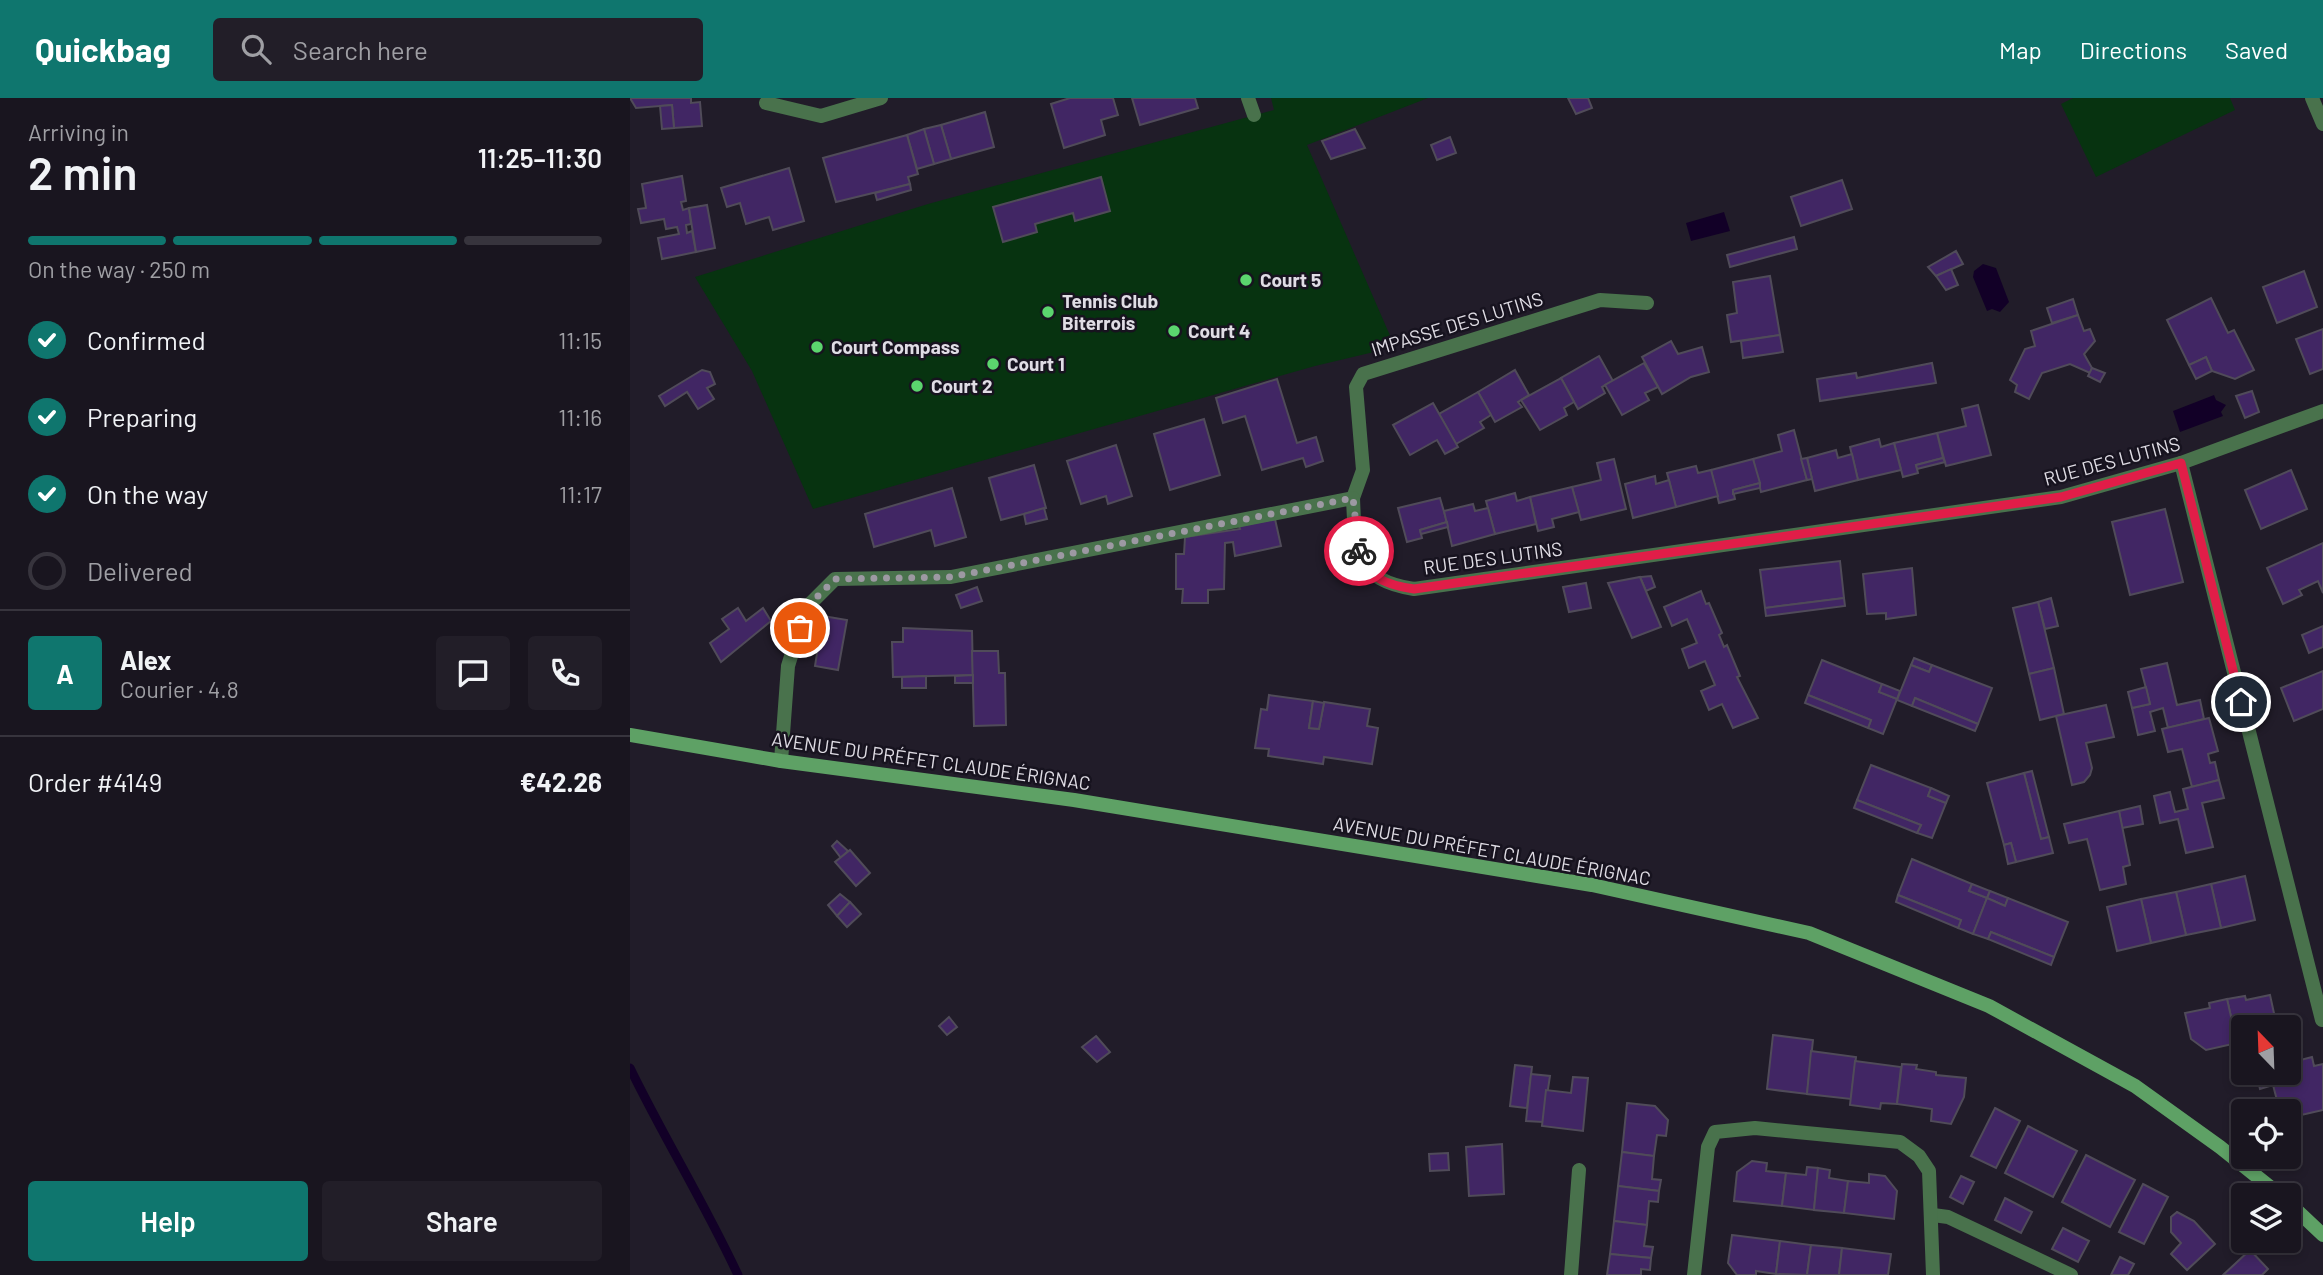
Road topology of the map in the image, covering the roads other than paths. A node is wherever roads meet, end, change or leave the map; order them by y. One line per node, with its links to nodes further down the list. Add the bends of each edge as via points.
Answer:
1 (881, 98): 4 (street, via 821,116)
2 (1248, 98): 5 (street)
3 (2312, 98): 6 (street)
4 (766, 103)
5 (1254, 115)
6 (2323, 124)
7 (1647, 303): 10 (street, IMPASSE DES LUTINS, via 1600,300 1363,374 1356,387 1363,470)
8 (2323, 411): 9 (street, RUE DES LUTINS)
9 (2181, 463): 10 (street, RUE DES LUTINS, via 2061,497 1414,589 1387,585 1360,558); 13 (street)
10 (1353, 498): 12 (street, via 951,577 835,579 806,608 788,666)
11 (630, 735): 12 (street, AVENUE DU PRÉFET CLAUDE ÉRIGNAC)
12 (781, 761): 15 (street, AVENUE DU PRÉFET CLAUDE ÉRIGNAC, via 1074,800 1592,885 1808,933 1989,1006 2135,1086)
13 (2322, 1020)
14 (1578, 1170): 19 (street)
15 (2265, 1183)
16 (2301, 1214): 18 (street)
17 (1933, 1215): 20 (street, via 1928,1171 1919,1156 1900,1142 1755,1128 1715,1132 1708,1147); 21 (street); 22 (street, via 1948,1217)
18 (2323, 1235)
19 (1571, 1275)
20 (1694, 1275)
21 (1933, 1275)
22 (2071, 1275)

